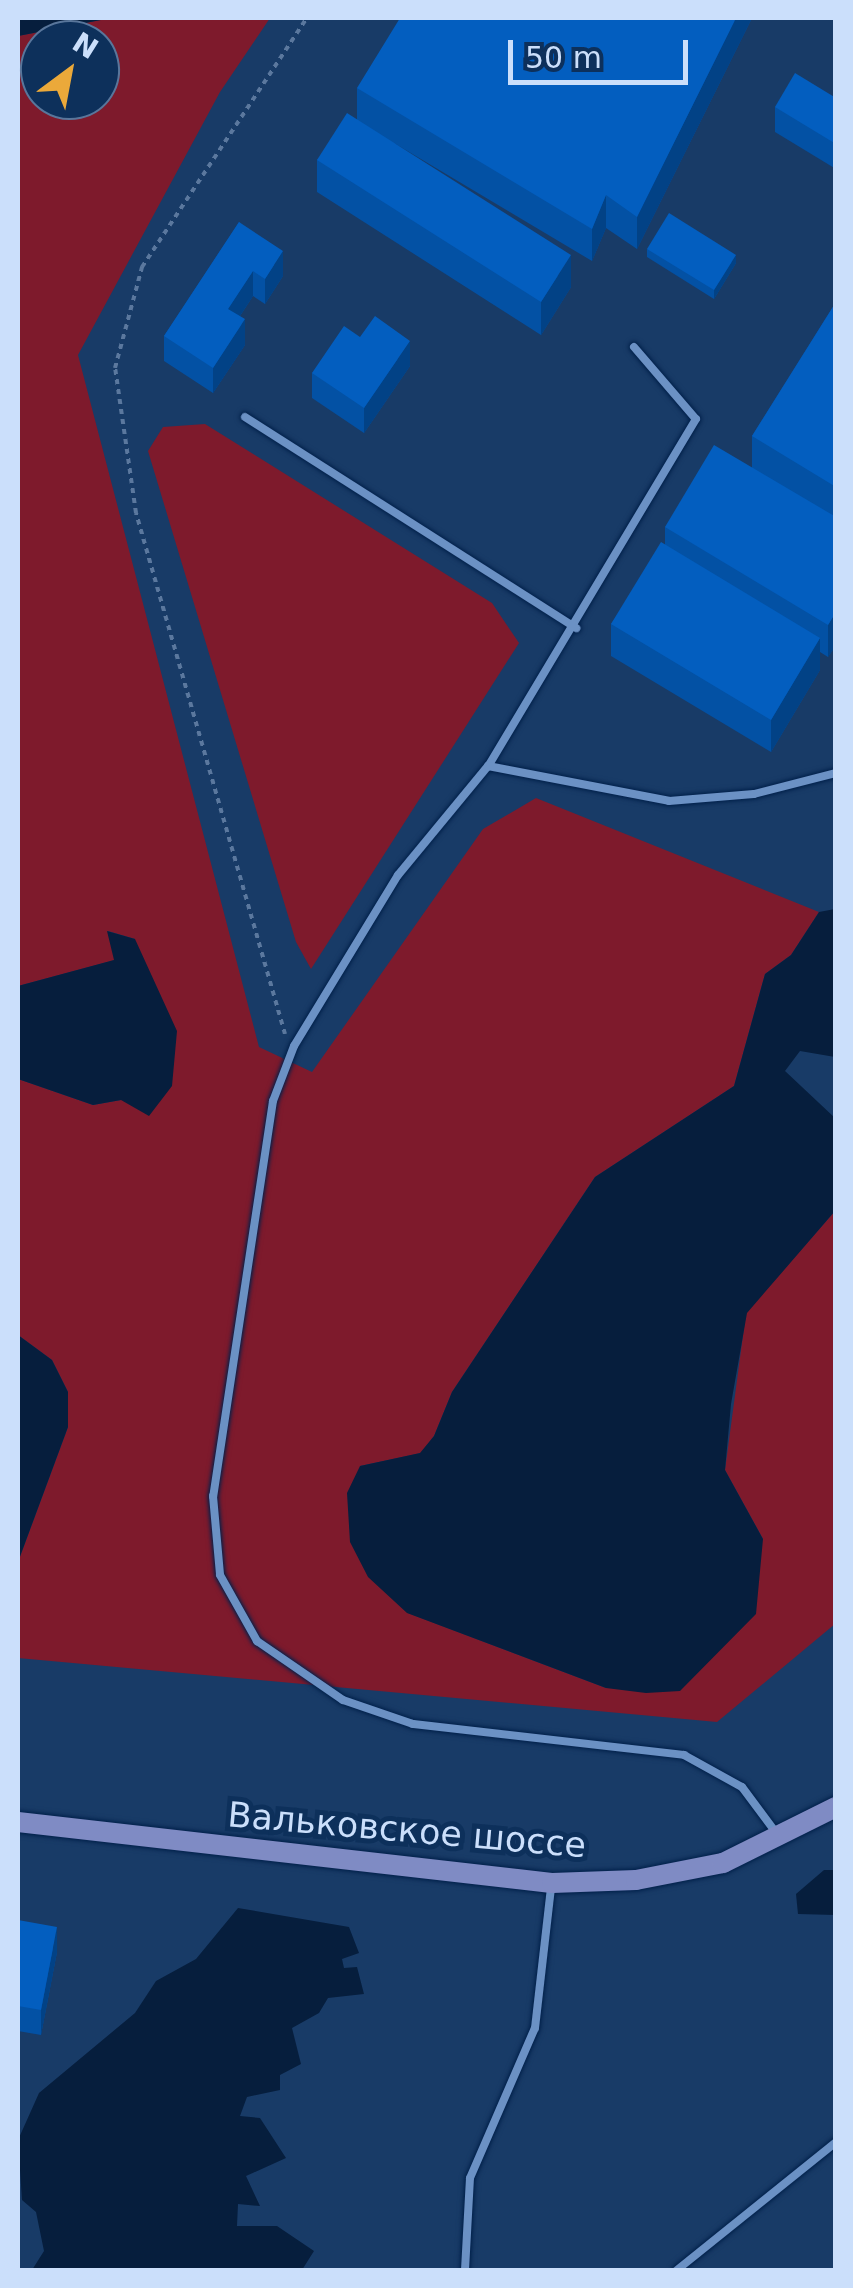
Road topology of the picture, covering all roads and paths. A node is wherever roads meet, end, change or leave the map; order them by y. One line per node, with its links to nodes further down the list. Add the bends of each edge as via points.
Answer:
1 (306, 18): 7 (path, via 142,266 115,368 136,513 278,1024)
2 (634, 347): 4 (lane, via 696,419)
3 (245, 418): 4 (lane)
4 (576, 628): 5 (lane)
5 (488, 766): 6 (lane, via 670,801 754,794); 7 (lane, via 398,875)
6 (836, 773)
7 (294, 1046): 10 (lane, via 272,1101 212,1496 220,1575 257,1641 343,1700 413,1724 684,1755 742,1787)
8 (836, 1807): 10 (main road, Вальковское шоссе)
9 (18, 1822): 11 (main road, Вальковское шоссе)
10 (780, 1838): 11 (main road, Вальковское шоссе, via 723,1863 636,1880)
11 (552, 1882): 13 (lane, via 535,2028 470,2178)
12 (836, 2142): 14 (lane)
13 (465, 2270)
14 (676, 2270)

